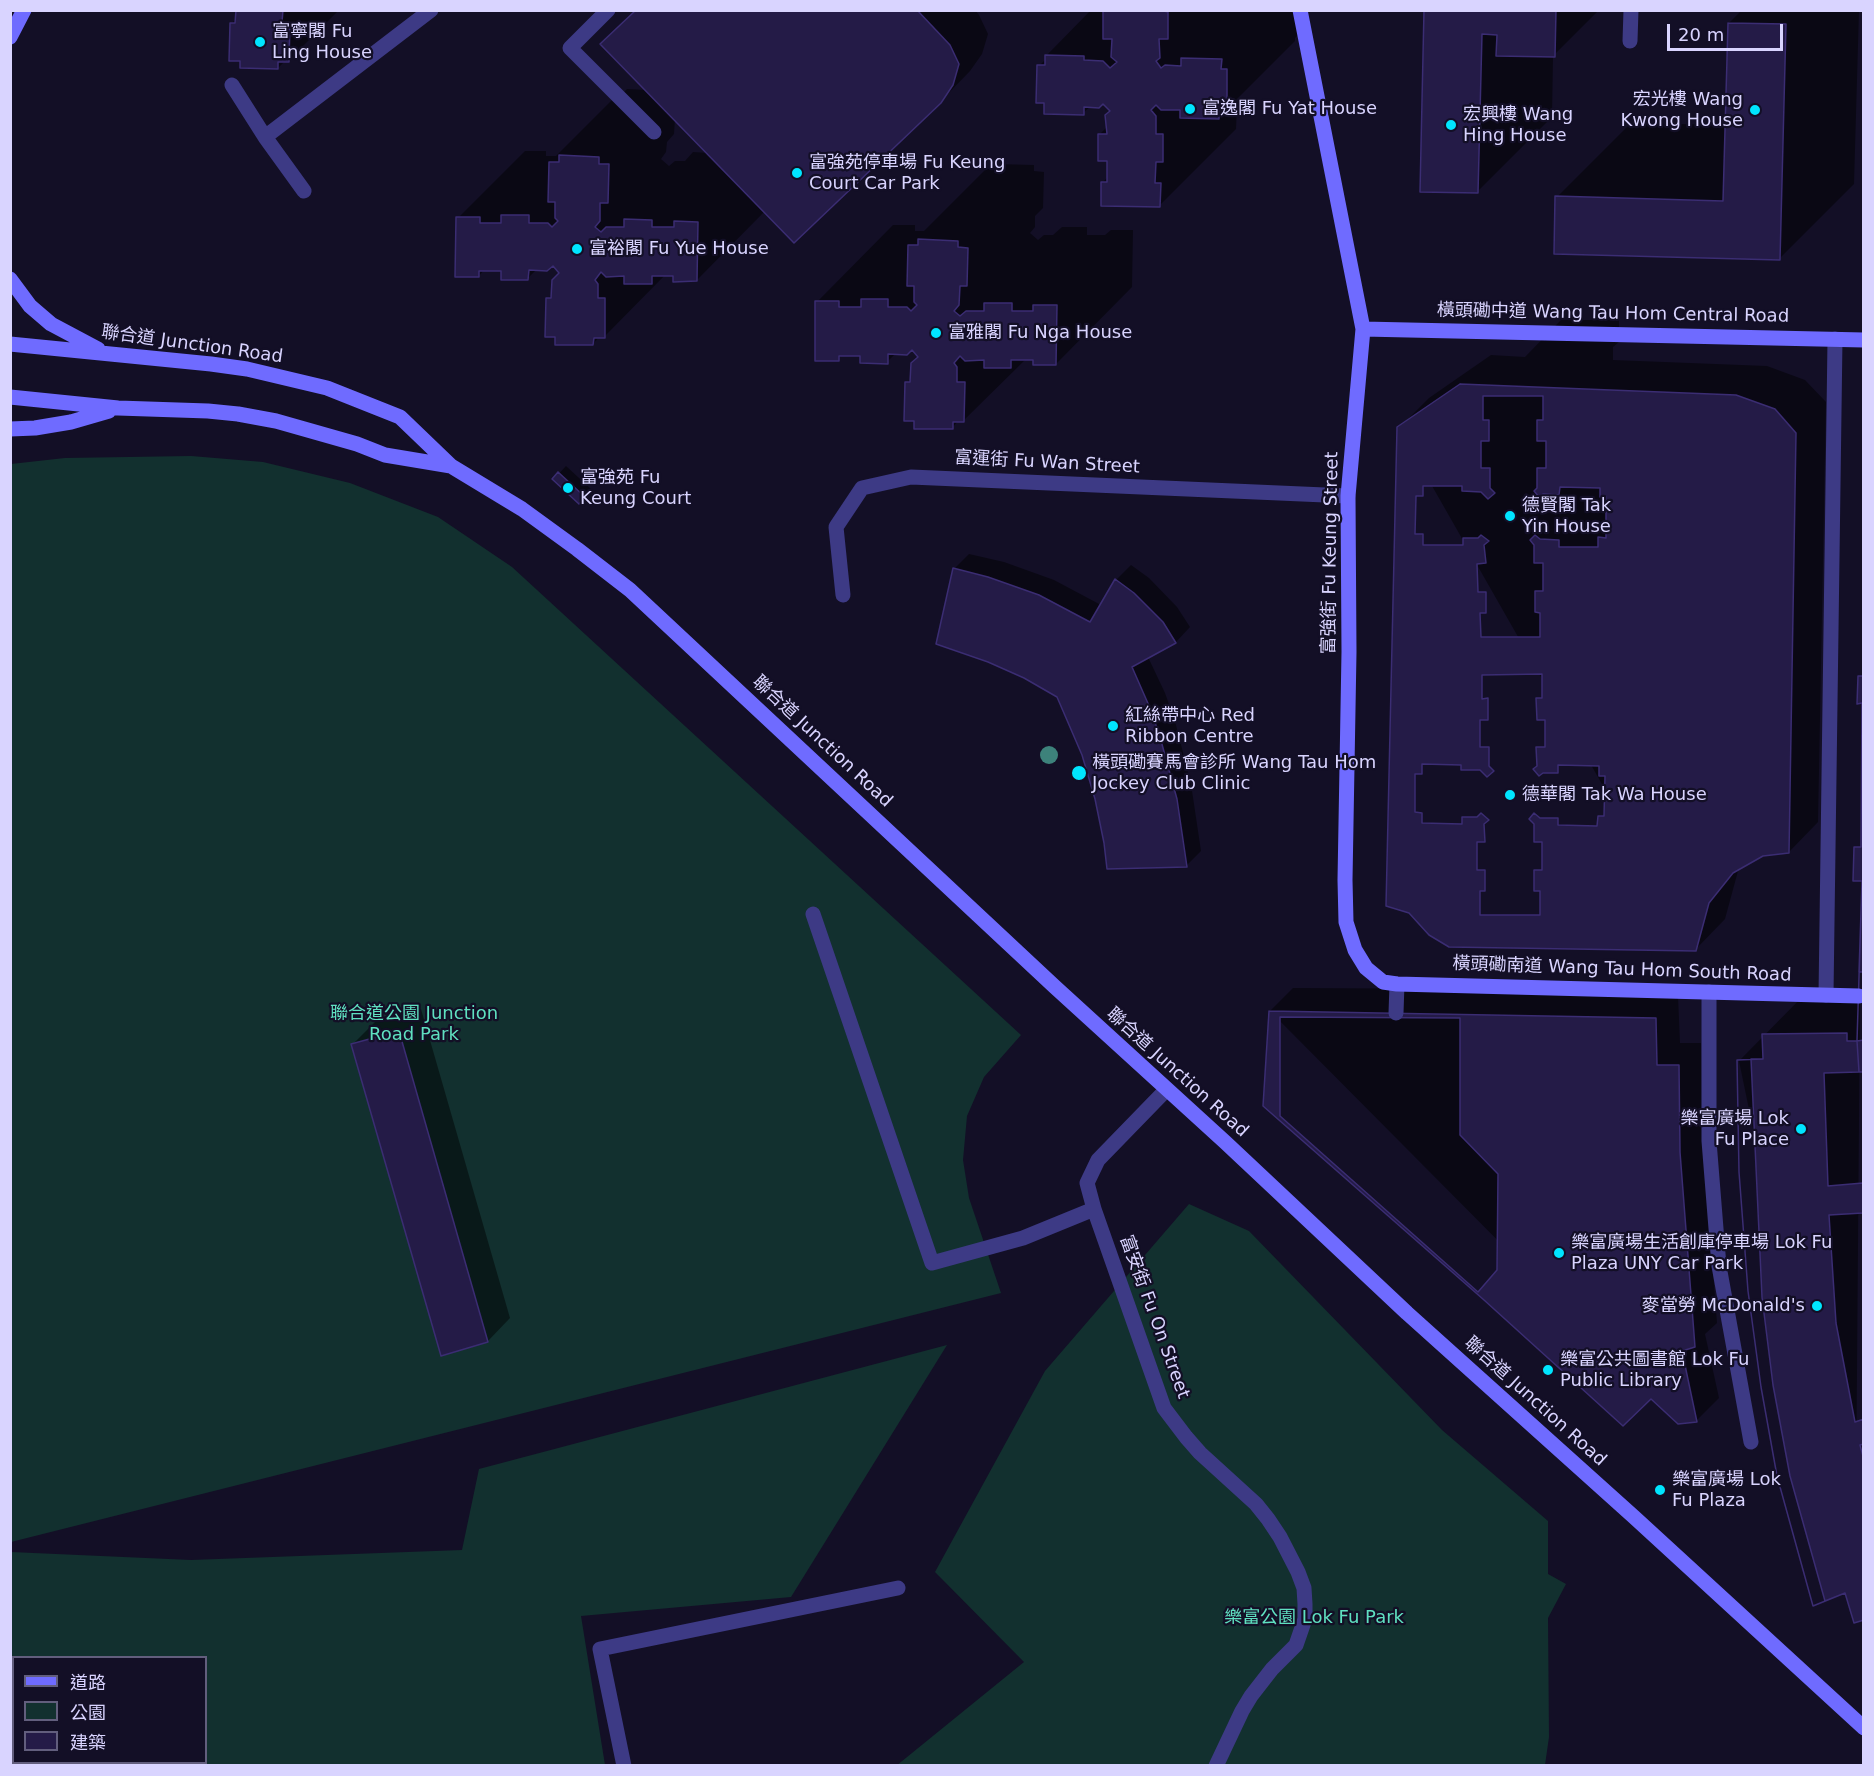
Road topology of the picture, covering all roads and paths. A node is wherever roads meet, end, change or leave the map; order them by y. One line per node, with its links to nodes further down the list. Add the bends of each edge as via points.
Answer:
1 (24, 10): 6 (main road)
2 (431, 10): 10 (street)
3 (609, 10): 9 (street, via 570,48)
4 (1300, 10): 13 (main road, 富強街 Fu Keung Street)
5 (1631, 10): 7 (street)
6 (10, 37)
7 (1630, 41)
8 (232, 86): 10 (street)
9 (654, 132)
10 (265, 137): 11 (street)
11 (304, 191)
12 (10, 279): 17 (main road, via 30,306 51,324)
13 (1363, 329): 14 (main road, 橫頭磡中道 Wang Tau Hom Central Road); 22 (main road, 富強街 Fu Keung Street)
14 (1835, 339): 15 (main road, 橫頭磡中道 Wang Tau Hom Central Road); 27 (street)
15 (1863, 340)
16 (10, 344): 17 (main road, 聯合道 Junction Road)
17 (105, 353): 21 (main road, 聯合道 Junction Road, via 247,369 327,388 400,417)
18 (10, 397): 19 (main road, 聯合道 Junction Road)
19 (118, 408): 20 (main road, via 70,422); 21 (main road, 聯合道 Junction Road, via 238,414 276,421 385,455)
20 (10, 429)
21 (451, 466): 30 (main road, 聯合道 Junction Road, via 522,510 630,590)
22 (1348, 496): 23 (street, 富運街 Fu Wan Street, via 911,477 862,488 836,527); 25 (main road, 富強街 Fu Keung Street, via 1347,922 1355,950 1366,968)
23 (843, 595)
24 (813, 914): 31 (street, via 932,1263 1023,1238)
25 (1390, 983): 26 (main road, 橫頭磡南道 Wang Tau Hom South Road); 29 (street)
26 (1709, 992): 27 (main road, 橫頭磡南道 Wang Tau Hom South Road); 32 (street, via 1709,1141 1719,1266)
27 (1826, 995): 28 (main road, 橫頭磡南道 Wang Tau Hom South Road)
28 (1858, 996)
29 (1396, 1013)
30 (1166, 1090): 31 (street, 富安街 Fu On Street, via 1098,1160 1088,1183); 34 (main road, 聯合道 Junction Road)
31 (1094, 1209): 36 (street, 富安街 Fu On Street, via 1164,1408 1200,1452 1262,1512 1290,1555 1304,1588 1305,1619 1296,1645 1251,1696)
32 (1751, 1442)
33 (898, 1588): 35 (street, via 600,1649)
34 (1863, 1728)
35 (624, 1766)
36 (1216, 1766)

